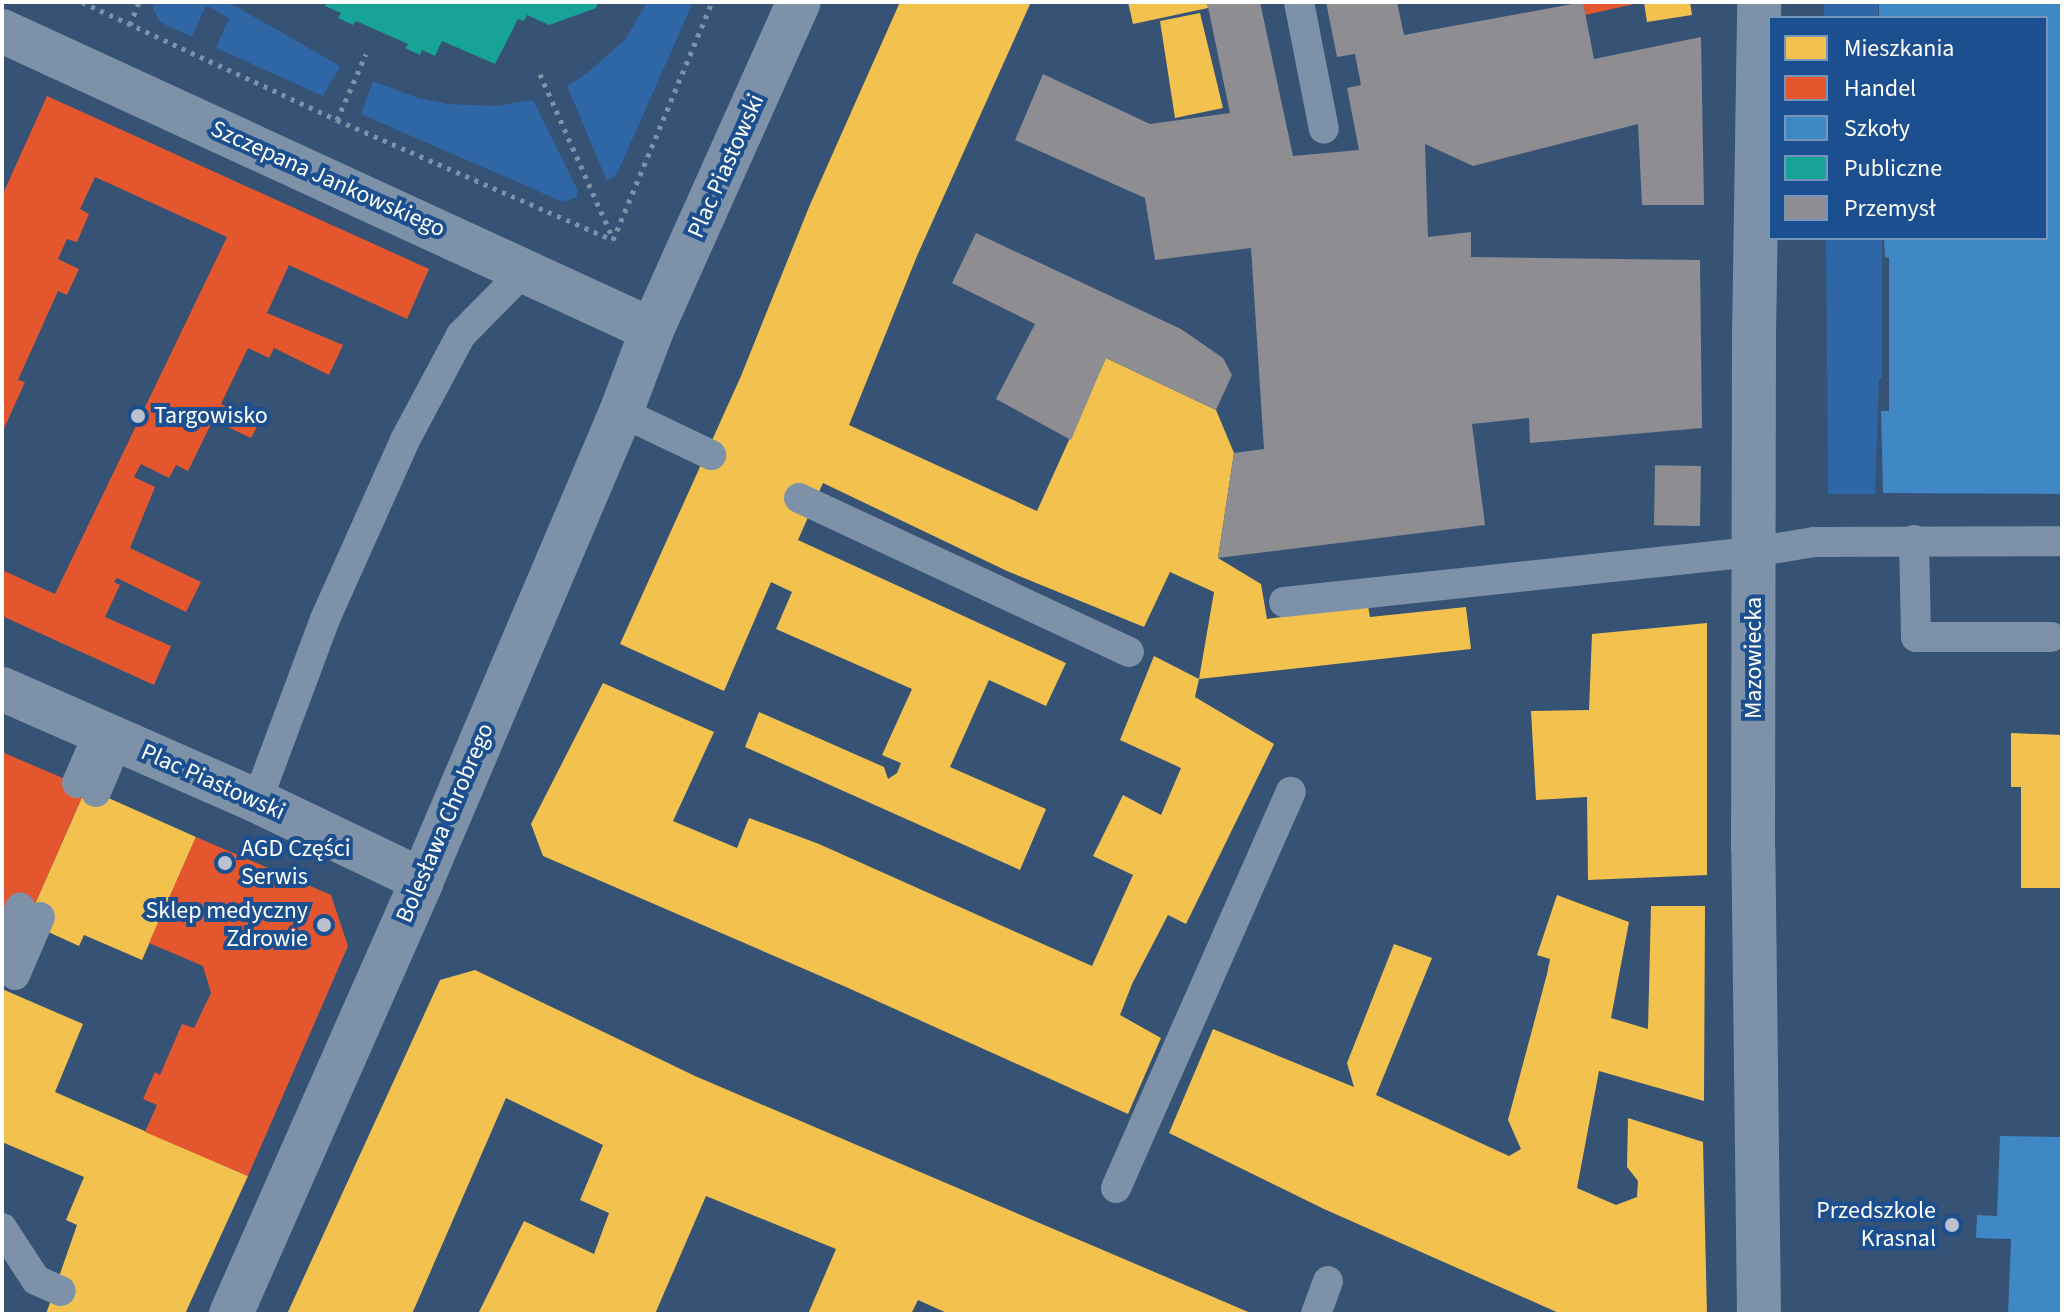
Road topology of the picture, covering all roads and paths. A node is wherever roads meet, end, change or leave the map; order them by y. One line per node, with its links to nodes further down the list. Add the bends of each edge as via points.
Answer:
1 (82, 2): 7 (path)
2 (139, 2): 7 (path)
3 (712, 2): 13 (path)
4 (799, 2): 15 (street, Plac Piastowski)
5 (1299, 2): 12 (lane)
6 (1759, 2): 21 (street, Mazowiecka)
7 (130, 25): 11 (path)
8 (2, 31): 14 (street, Szczepana Jankowskiego)
9 (366, 54): 11 (path)
10 (540, 74): 13 (path)
11 (337, 120): 13 (path)
12 (1324, 129)
13 (613, 240)
14 (526, 269): 15 (street, Szczepana Jankowskiego); 29 (lane, via 461,335 405,440 325,619)
15 (652, 330): 16 (street, Bolesława Chrobrego)
16 (621, 412): 17 (lane); 30 (street, Bolesława Chrobrego)
17 (711, 455)
18 (799, 498): 24 (lane)
19 (1914, 540): 20 (lane); 21 (lane, via 1814,542); 23 (lane, via 1916,637)
20 (2062, 541)
21 (1754, 552): 22 (lane); 39 (street, Mazowiecka)
22 (1284, 602)
23 (2051, 637)
24 (1129, 652)
25 (2, 689): 26 (street, Plac Piastowski)
26 (109, 736): 27 (lane); 29 (street, Plac Piastowski)
27 (87, 788)
28 (1291, 792): 33 (lane)
29 (257, 801): 30 (street, Plac Piastowski)
30 (422, 880): 37 (street, Bolesława Chrobrego)
31 (30, 912): 32 (lane)
32 (8, 963)
33 (1116, 1188)
34 (2, 1228): 36 (lane, via 36,1280)
35 (1328, 1281): 38 (lane)
36 (61, 1291)
37 (231, 1314)
38 (1316, 1314)
39 (1759, 1314)

